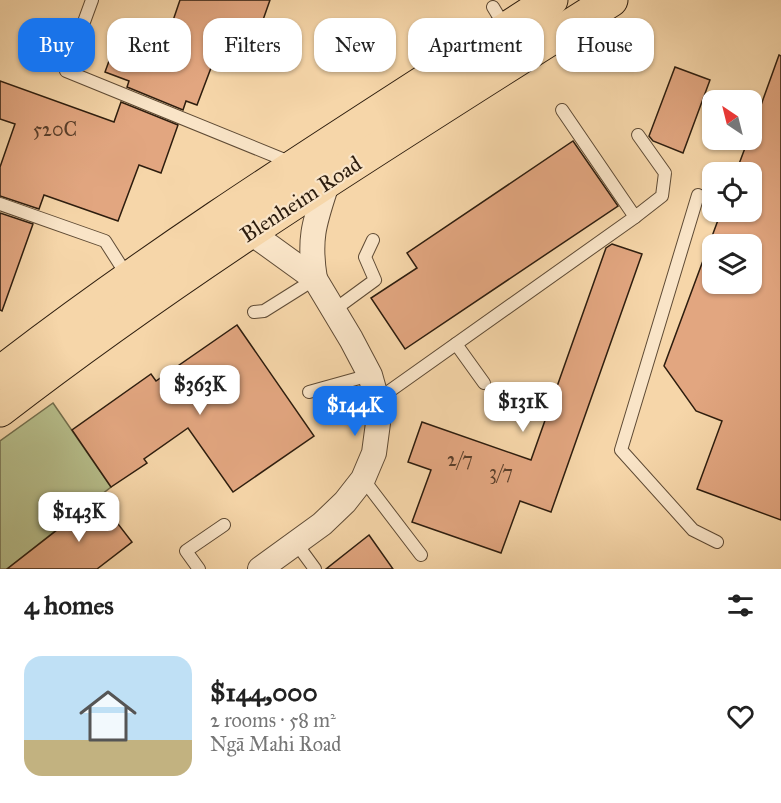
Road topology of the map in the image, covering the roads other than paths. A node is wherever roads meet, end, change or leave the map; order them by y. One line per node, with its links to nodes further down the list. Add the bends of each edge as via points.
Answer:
1 (92, 0): 6 (lane, via 66,71)
2 (551, 0): 6 (main road, Blenheim Road, via 500,18)
3 (611, 0): 7 (main road, Blenheim Road)
4 (562, 110): 10 (lane)
5 (638, 135): 10 (lane, via 665,173 662,196)
6 (297, 166): 13 (main road, Blenheim Road)
7 (328, 181): 11 (main road, Blenheim Road); 14 (street, via 311,243)
8 (698, 195): 26 (lane, via 621,450 693,530)
9 (0, 204): 13 (lane, via 105,241)
10 (635, 217): 17 (lane, via 564,275)
11 (250, 232): 14 (street); 18 (main road, Blenheim Road, via 66,359)
12 (373, 240): 15 (lane, via 365,257 375,280)
13 (129, 278): 18 (main road, Blenheim Road, via 82,310)
14 (315, 279): 15 (street); 16 (lane, via 264,311)
15 (334, 310): 19 (street)
16 (254, 312)
17 (456, 344): 20 (lane); 22 (lane)
18 (16, 373): 23 (main road, Blenheim Road)
19 (370, 375): 21 (lane); 22 (street)
20 (484, 383)
21 (309, 392)
22 (377, 400): 24 (street, via 374,453)
23 (0, 410)
24 (363, 479): 27 (street, via 345,502); 28 (lane)
25 (224, 525): 29 (lane, via 186,552)
26 (717, 542)
27 (296, 543): 30 (street); 31 (lane)
28 (421, 555)
29 (199, 569)
30 (260, 569)
31 (315, 569)

